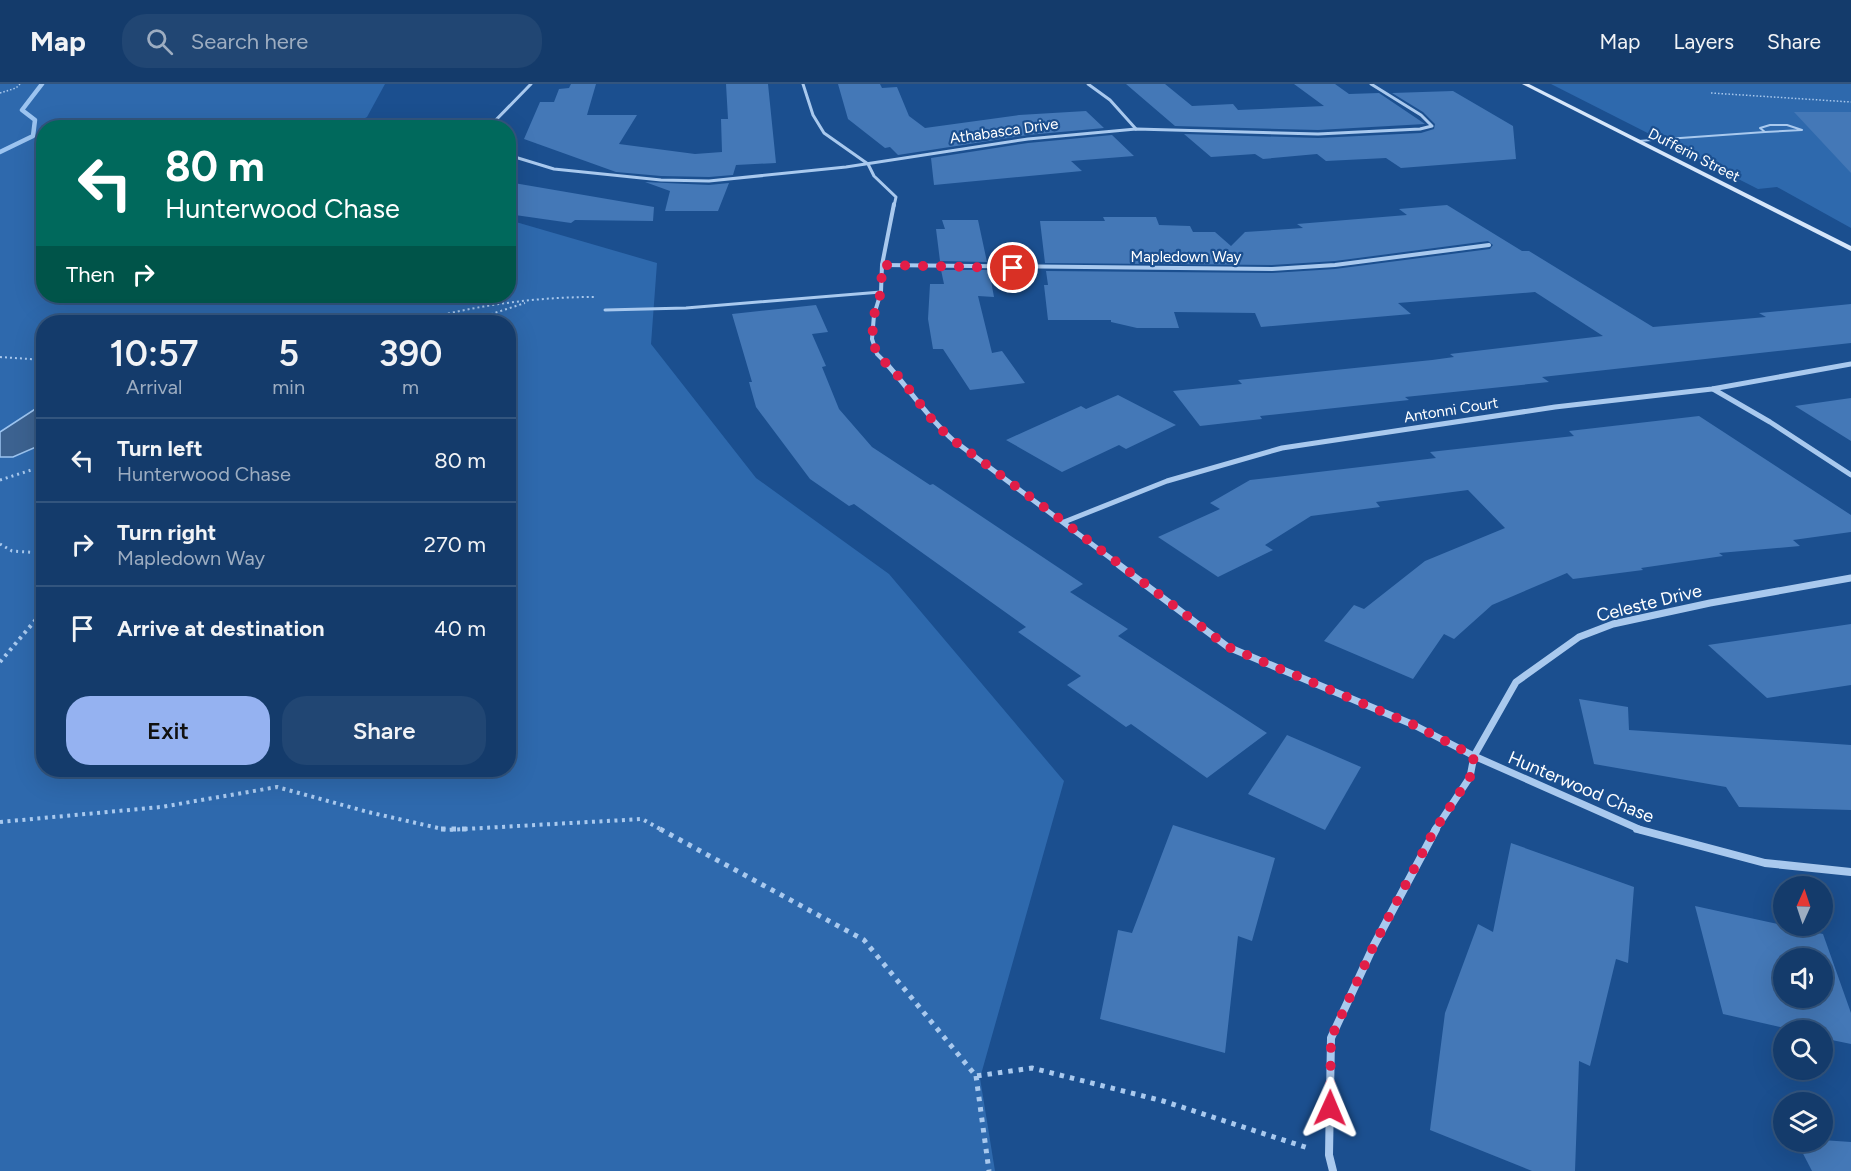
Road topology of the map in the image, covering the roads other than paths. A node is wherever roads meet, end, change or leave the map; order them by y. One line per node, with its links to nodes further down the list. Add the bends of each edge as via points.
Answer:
1 (531, 84): 6 (street)
2 (804, 84): 11 (street, Hunterwood Chase, via 813,115 824,133)
3 (1088, 84): 7 (street, via 1110,100)
4 (1371, 84): 7 (street, Athabasca Drive, via 1422,115 1432,126 1318,134)
5 (1525, 84): 9 (main road, Dufferin Street)
6 (496, 120)
7 (1136, 129): 11 (street, Athabasca Drive, via 1028,139)
8 (1766, 133): 8 (lane, via 1760,128 1793,125 1802,130); 9 (lane)
9 (1636, 141): 13 (main road, Dufferin Street)
10 (516, 157): 11 (street, Athabasca Drive, via 554,169 662,180 734,179)
11 (868, 164): 14 (street, Hunterwood Chase, via 874,176 896,197)
12 (1489, 245): 14 (street, Mapledown Way, via 1272,269)
13 (1851, 249)
14 (882, 265): 15 (street, Hunterwood Chase)
15 (881, 292): 16 (lane, via 686,308); 20 (street, Hunterwood Chase, via 872,339 877,354 936,425)
16 (605, 310)
17 (1851, 364): 18 (street, Antonni Court)
18 (1712, 389): 19 (street); 20 (street, Antonni Court, via 1556,406 1282,448 1167,481)
19 (1851, 475)
20 (1064, 522): 22 (street, Hunterwood Chase, via 1228,647 1414,725)
21 (1851, 578): 22 (street, Celeste Drive, via 1613,624 1579,637 1516,682)
22 (1474, 756): 23 (street, Hunterwood Chase, via 1647,833 1765,863); 24 (street, Celeste Drive, via 1470,777 1434,831 1331,1038 1329,1155)
23 (1851, 872)
24 (1334, 1171)

